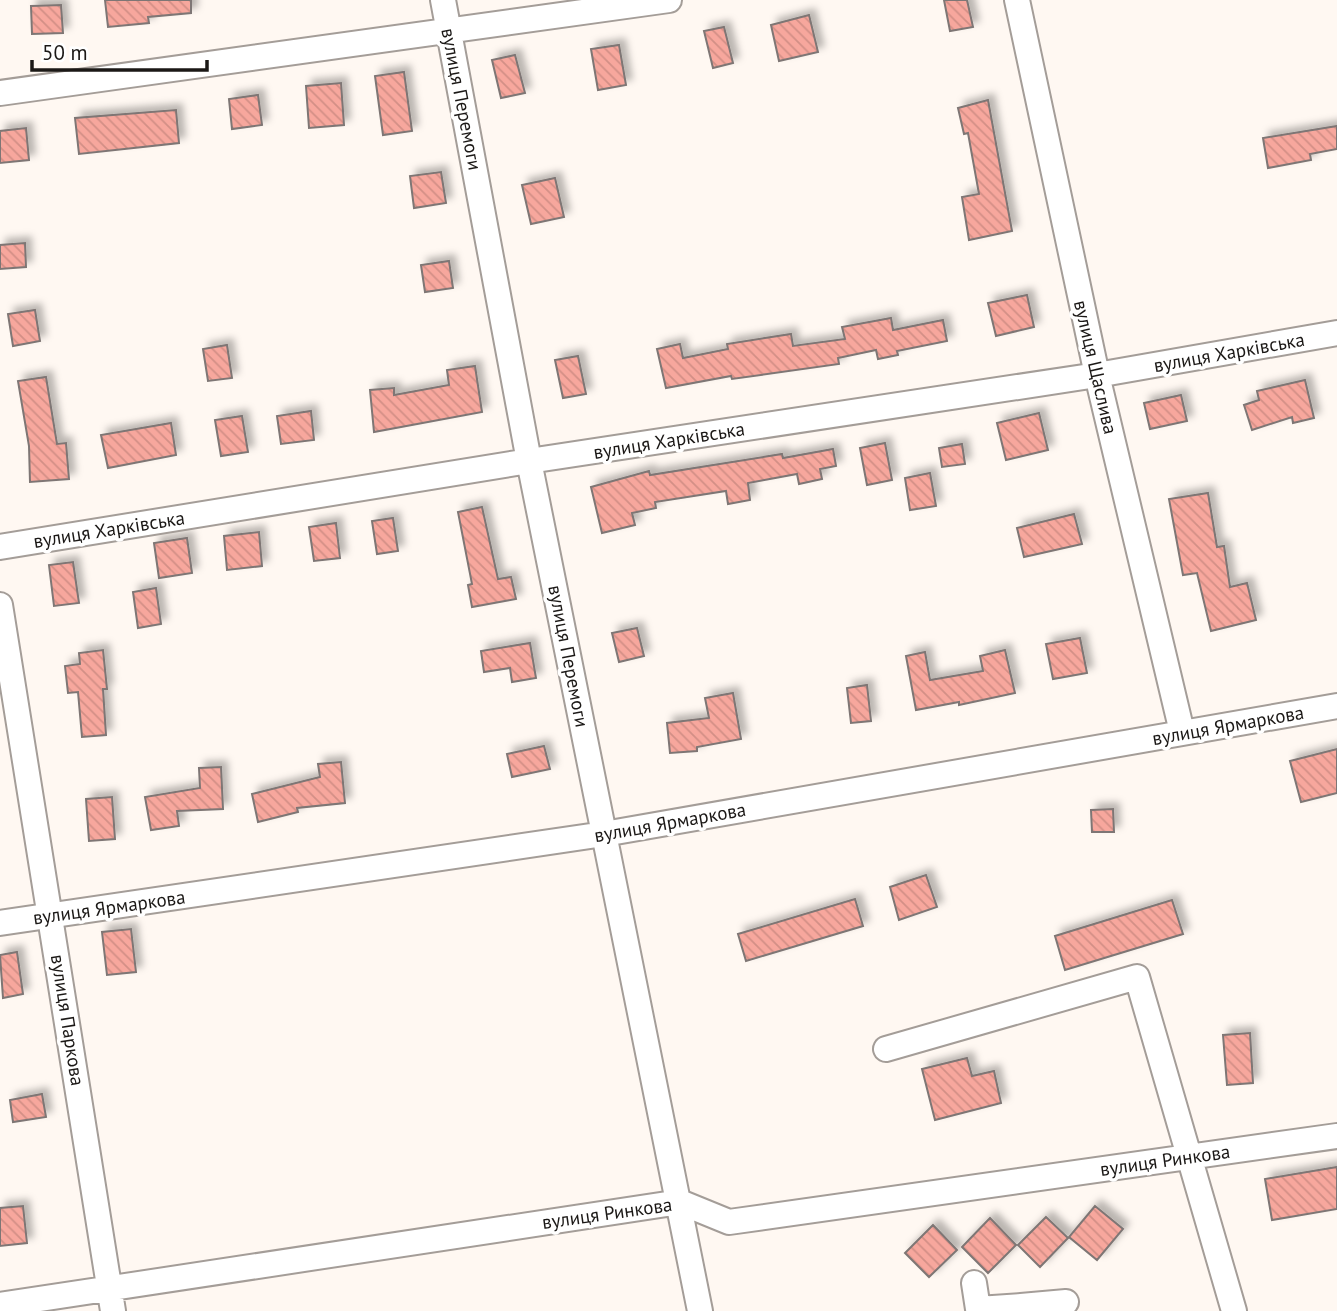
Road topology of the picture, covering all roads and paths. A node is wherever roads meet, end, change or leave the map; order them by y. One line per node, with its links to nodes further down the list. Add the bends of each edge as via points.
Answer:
1 (443, 0): 4 (street, вулиця Перемоги)
2 (668, 0): 4 (street)
3 (1017, 0): 7 (street, вулиця Щаслива)
4 (449, 30): 5 (street); 8 (street, вулиця Перемоги)
5 (0, 93)
6 (1337, 333): 7 (street, вулиця Харківська)
7 (1097, 375): 8 (street, вулиця Харківська); 12 (street, вулиця Щаслива)
8 (529, 461): 9 (street, вулиця Харківська); 13 (street, вулиця Перемоги)
9 (0, 547)
10 (0, 605): 14 (street, вулиця Паркова)
11 (1337, 706): 12 (street, вулиця Ярмаркова)
12 (1182, 733): 13 (street, вулиця Ярмаркова)
13 (604, 834): 14 (street, вулиця Ярмаркова); 19 (street, вулиця Перемоги)
14 (51, 915): 15 (street, вулиця Ярмаркова); 21 (street, вулиця Паркова)
15 (0, 923)
16 (886, 1049): 18 (street, via 1137,977)
17 (1337, 1136): 18 (street, вулиця Ринкова)
18 (1191, 1157): 19 (street, вулиця Ринкова, via 730,1222); 26 (street)
19 (680, 1202): 21 (street, вулиця Ринкова); 25 (street, вулиця Перемоги)
20 (974, 1283): 24 (street, via 978,1309)
21 (111, 1300): 23 (street, вулиця Ринкова)
22 (1066, 1302): 24 (street)
23 (0, 1305)
24 (1021, 1308)
25 (700, 1311)
26 (1234, 1311)

